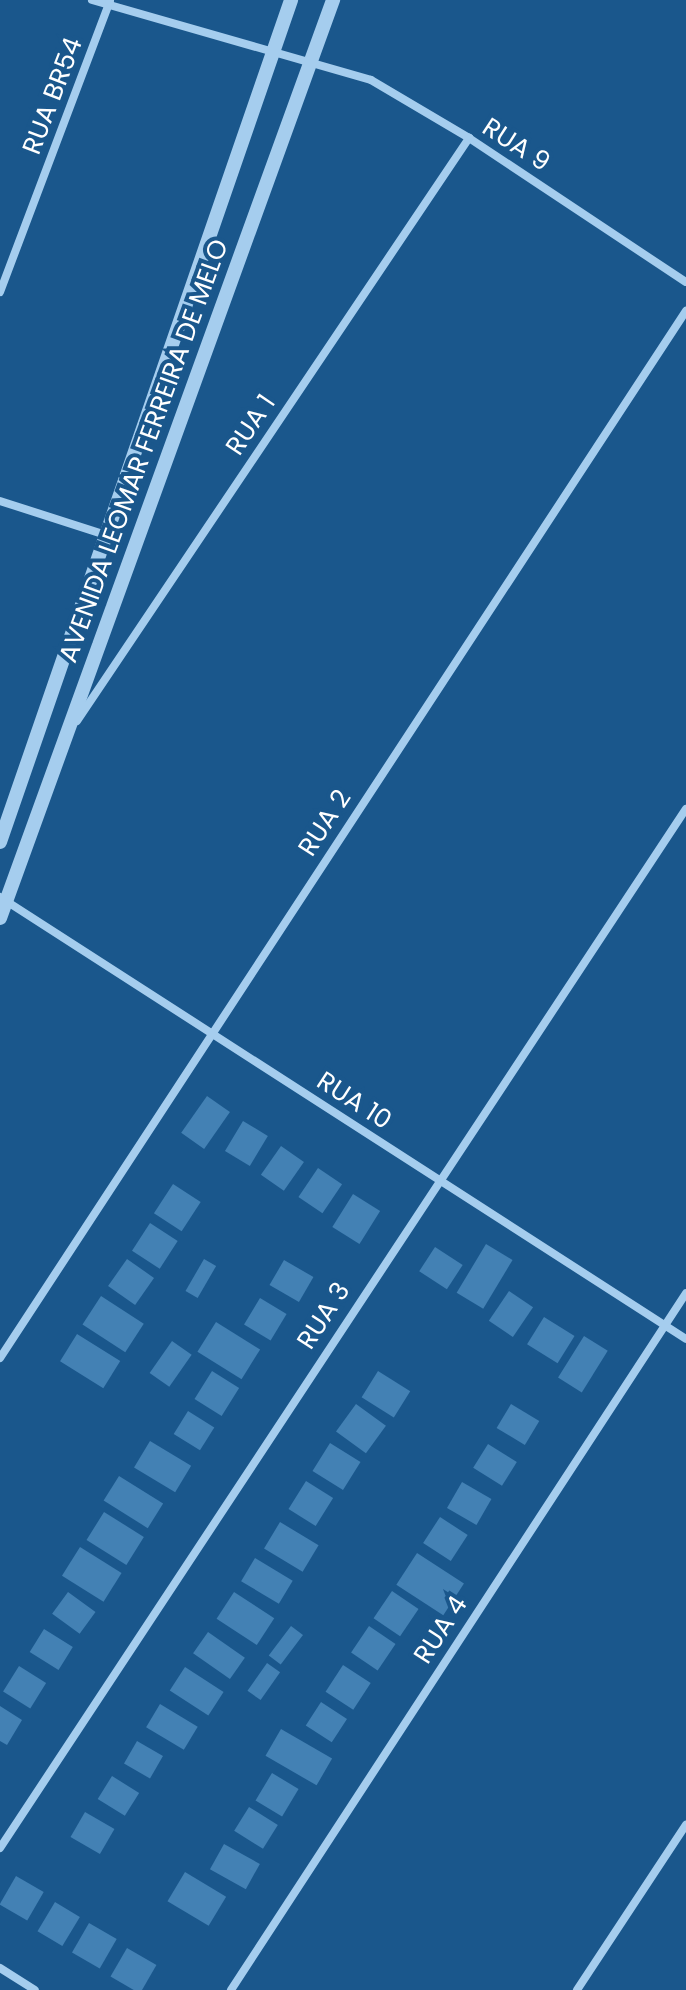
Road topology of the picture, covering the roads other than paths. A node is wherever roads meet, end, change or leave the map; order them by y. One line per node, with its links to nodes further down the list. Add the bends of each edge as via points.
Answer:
1 (92, 0): 4 (street, RUA 9)
2 (291, 0): 5 (street, AVENIDA LEOMAR FERREIRA DE MELO)
3 (333, 0): 6 (street, AVENIDA LEOMAR FERREIRA DE MELO)
4 (110, 2): 5 (street, RUA 9); 9 (street, RUA BR54)
5 (275, 55): 6 (street, RUA 9); 12 (street, AVENIDA LEOMAR FERREIRA DE MELO)
6 (313, 62): 7 (street, RUA 9, via 371,80); 13 (street, AVENIDA LEOMAR FERREIRA DE MELO)
7 (469, 138): 8 (street, RUA 9); 13 (street, RUA 1)
8 (686, 282)
9 (0, 292)
10 (686, 311): 18 (street, RUA 2)
11 (0, 501): 12 (street)
12 (110, 536): 15 (street, AVENIDA LEOMAR FERREIRA DE MELO)
13 (67, 736): 16 (street, AVENIDA LEOMAR FERREIRA DE MELO)
14 (686, 809): 19 (street, RUA 3)
15 (0, 842)
16 (3, 899): 17 (street, AVENIDA LEOMAR FERREIRA DE MELO); 18 (street, RUA 10)
17 (0, 918)
18 (212, 1031): 19 (street, RUA 10); 23 (street, RUA 2)
19 (437, 1179): 21 (street, RUA 10); 25 (street, RUA 3)
20 (686, 1293): 21 (street, RUA 4)
21 (664, 1324): 22 (street, RUA 10); 28 (street, RUA 4)
22 (686, 1339)
23 (0, 1358)
24 (686, 1825): 29 (street)
25 (0, 1848)
26 (0, 1968): 27 (street)
27 (35, 1990)
28 (231, 1990)
29 (577, 1990)

